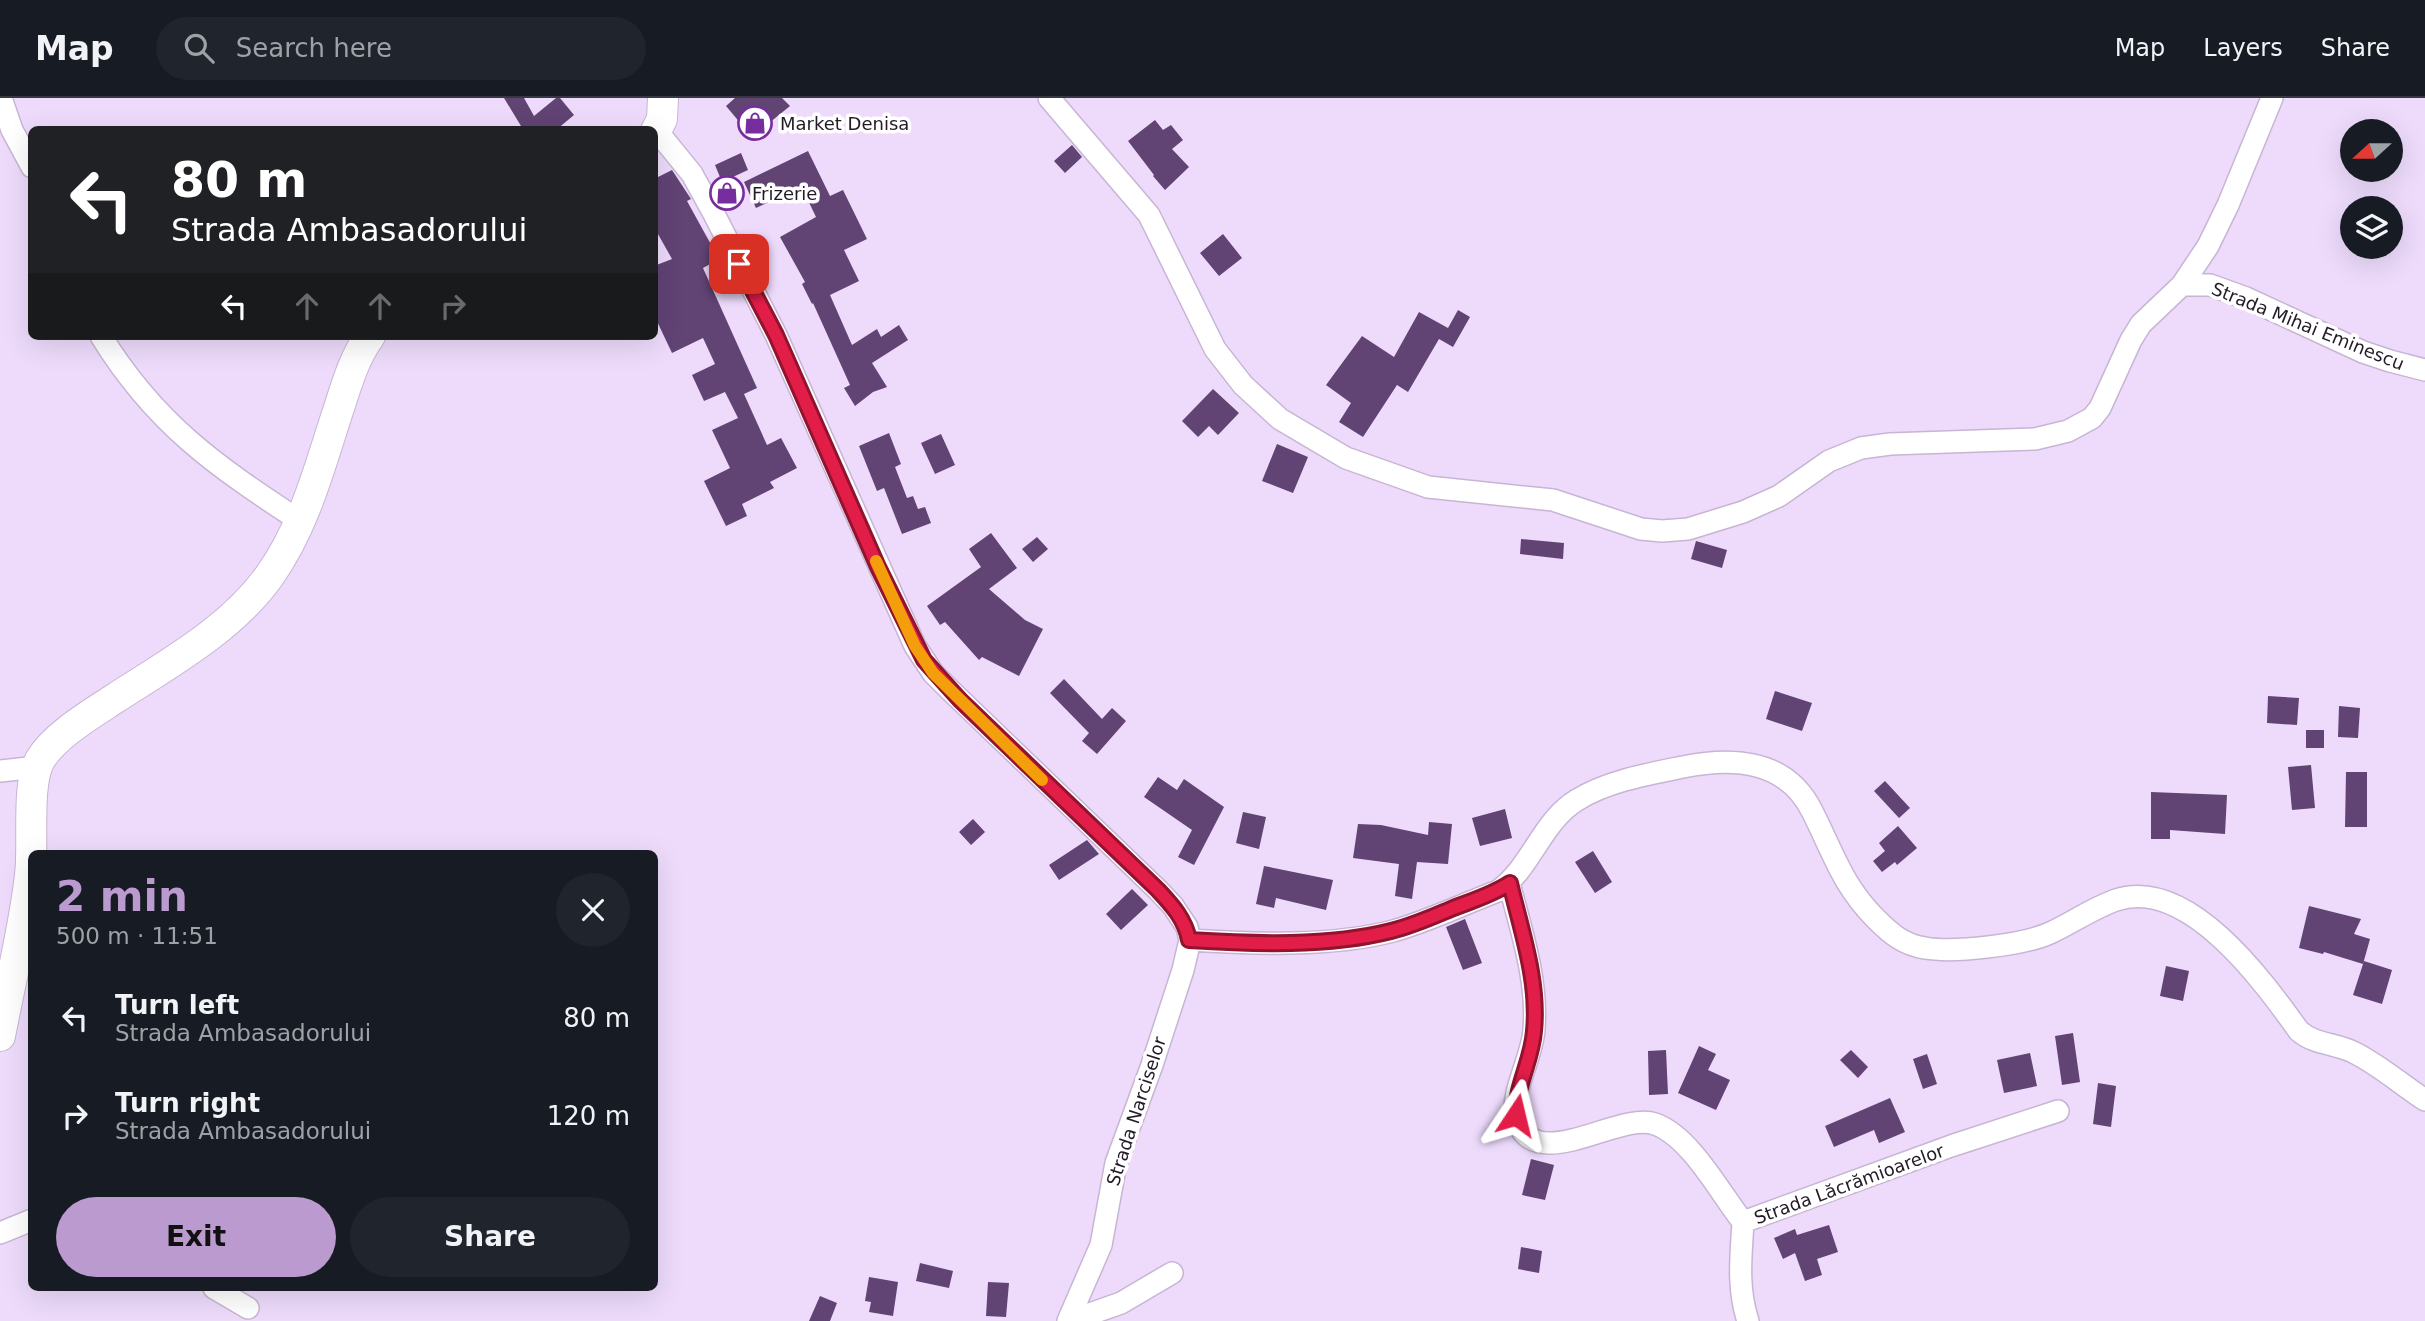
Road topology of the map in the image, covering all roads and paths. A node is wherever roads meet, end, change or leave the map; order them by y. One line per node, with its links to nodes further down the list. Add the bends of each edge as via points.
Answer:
1 (1, 98): 7 (street)
2 (663, 98): 5 (main road)
3 (1049, 98): 8 (street, via 1149,215 1216,349 1243,385 1280,419 1346,458 1428,487 1553,500 1641,529 1675,531 1744,512 1779,496 1829,461 1861,448 2011,442 2068,431 2100,408 2141,324)
4 (2272, 98): 8 (street, via 2228,205 2197,266)
5 (658, 128)
6 (658, 135): 18 (street, via 692,174 776,335 924,660 956,697 1158,890 1181,918)
7 (28, 160)
8 (2182, 285): 11 (street, Strada Mihai Eminescu, via 2210,285 2363,352)
9 (103, 340): 12 (street, via 151,405 185,439 235,479)
10 (368, 340): 12 (main road, via 348,378)
11 (2425, 370)
12 (300, 521): 13 (main road, via 271,573 243,606 80,722 49,748)
13 (37, 767): 14 (street); 15 (main road)
14 (0, 771)
15 (32, 850)
16 (1510, 883): 18 (street, via 1425,919 1368,936 1270,942); 20 (street, via 1550,823 1598,789 1700,764 1759,765 1799,792 1849,887 1868,912 1904,943 1950,950 2006,945 2046,935 2117,900 2137,896 2160,901 2187,910 2212,928 2305,1037 2362,1056); 23 (street, Strada Lăcrămioarelor, via 1535,1010 1531,1053 1516,1100 1521,1128 1531,1138 1562,1143 1635,1122 1663,1127 1698,1161)
17 (28, 889): 19 (main road)
18 (1189, 940): 28 (street, Strada Narciselor, via 1152,1066 1116,1163 1101,1245)
19 (0, 1036)
20 (2425, 1100)
21 (2057, 1111): 23 (street, Strada Lăcrămioarelor)
22 (28, 1222): 24 (street)
23 (1743, 1222): 29 (street, via 1741,1292)
24 (0, 1233)
25 (1172, 1273): 28 (street, via 1121,1303)
26 (219, 1291): 27 (street)
27 (248, 1308)
28 (1069, 1321)
29 (1748, 1321)

